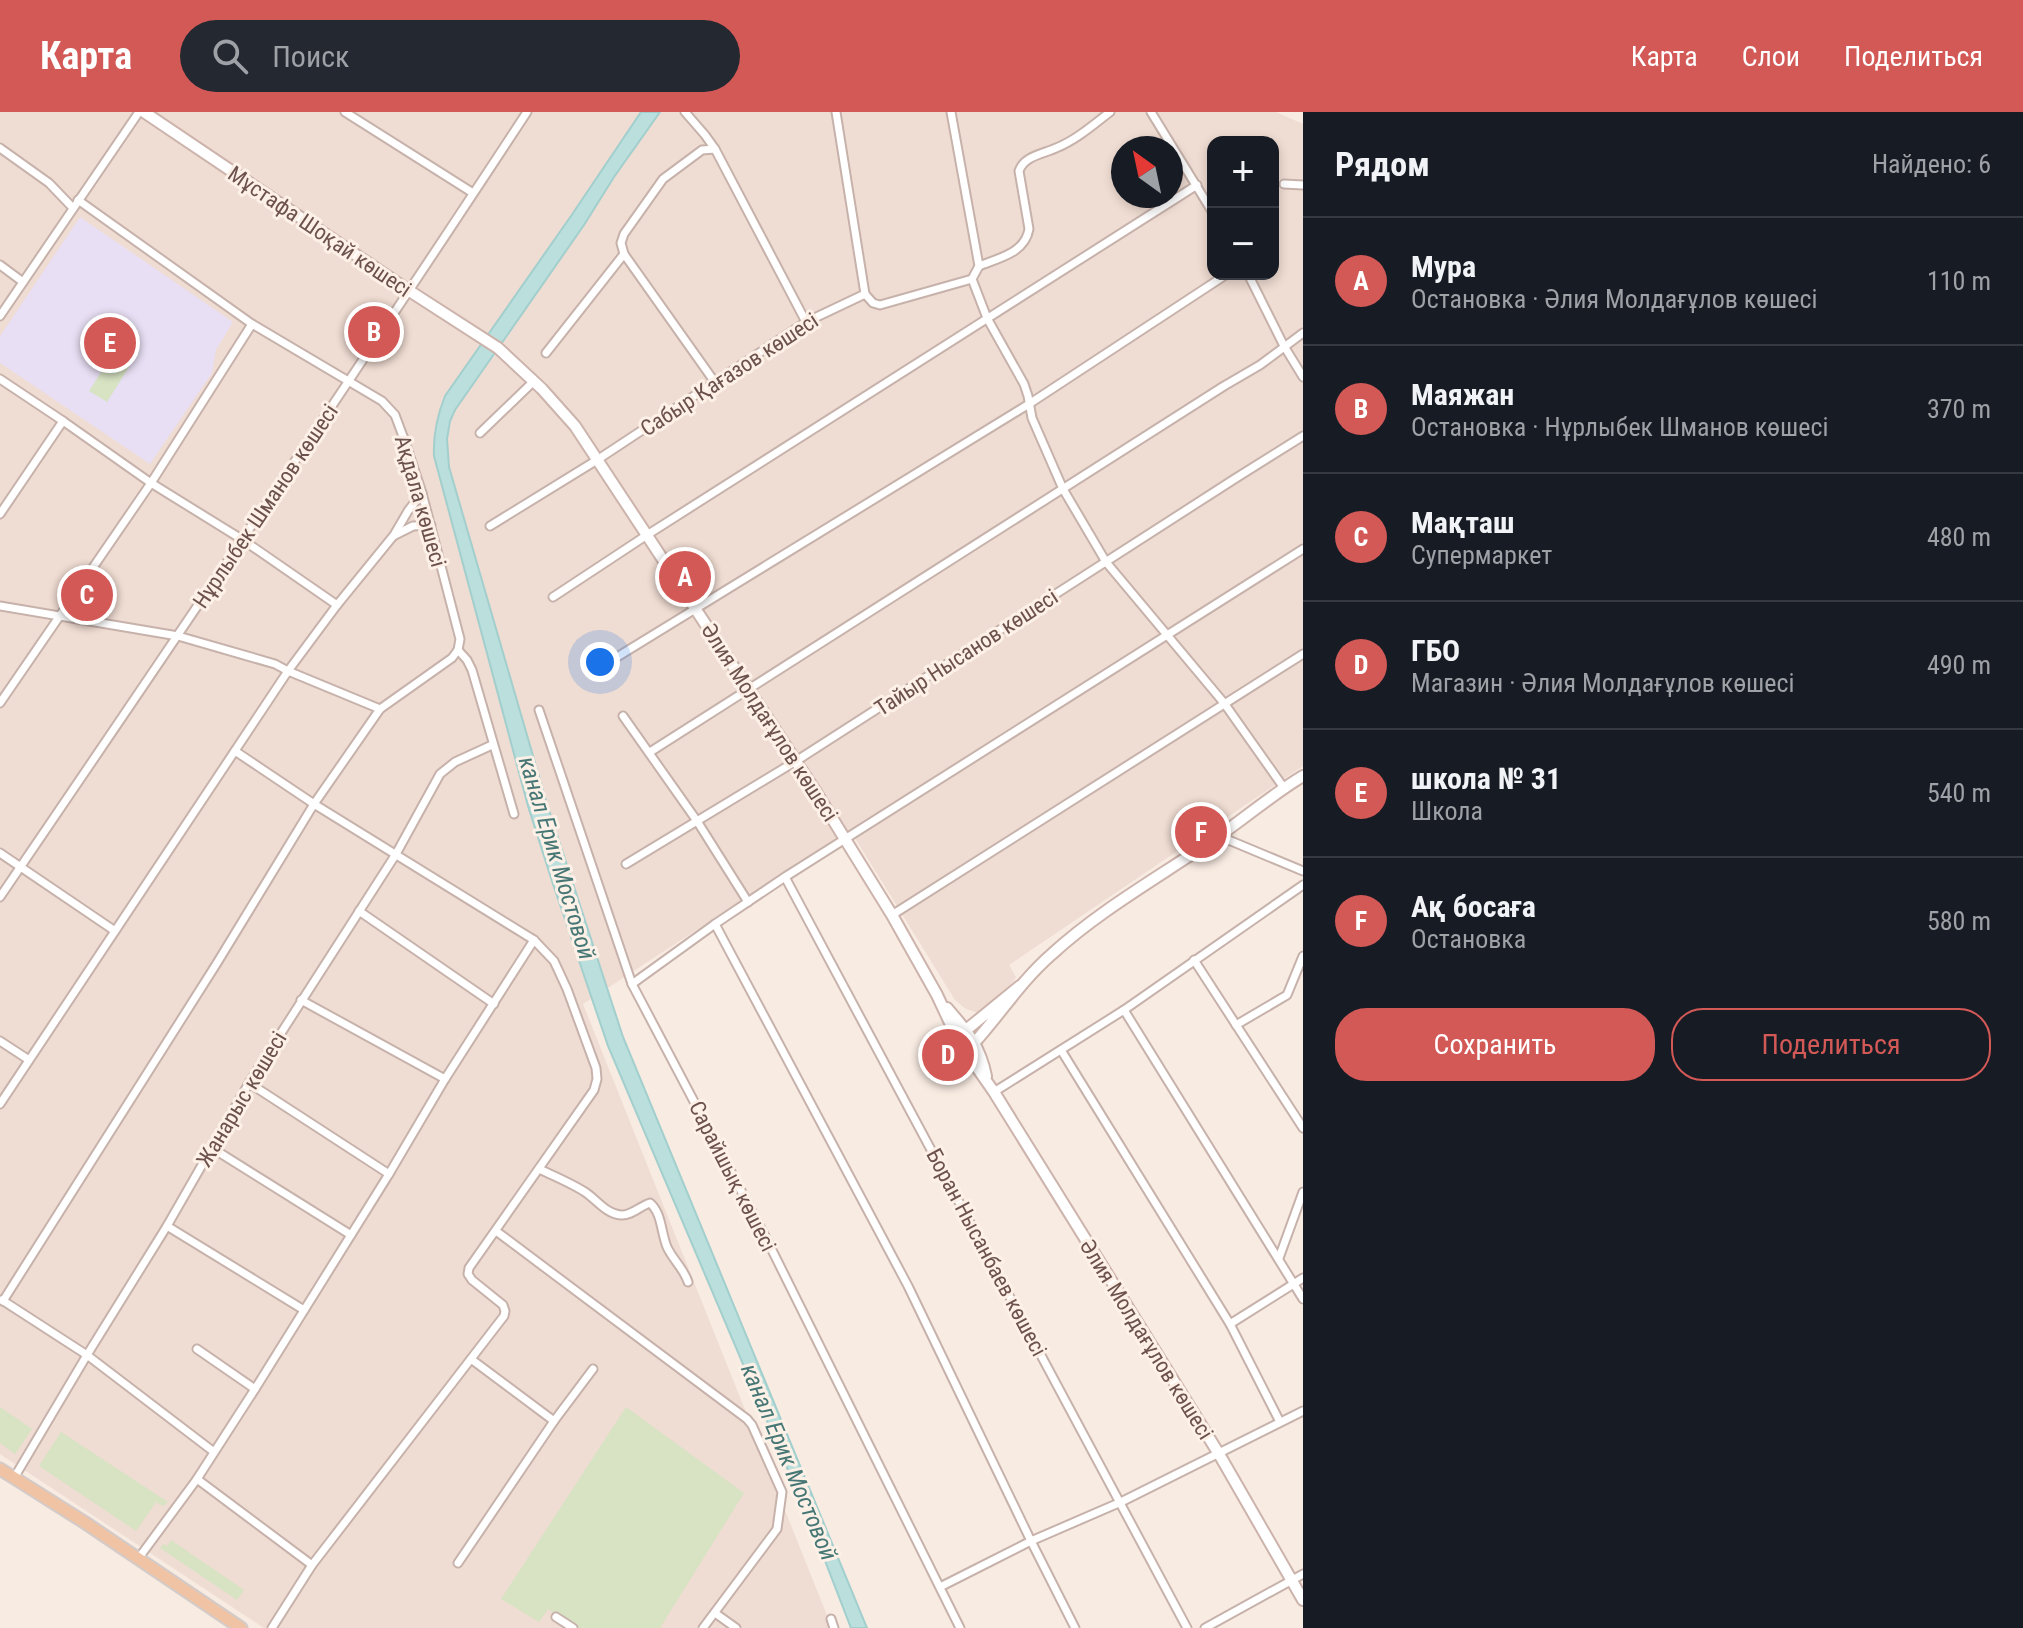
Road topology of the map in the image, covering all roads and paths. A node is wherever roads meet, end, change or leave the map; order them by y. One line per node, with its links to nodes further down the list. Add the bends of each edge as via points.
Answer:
1 (141, 112): 15 (street); 25 (main road, Мұстафа Шоқай көшесi)
2 (345, 112): 14 (street)
3 (527, 112): 14 (street, Нұрлыбек Шманов көшесі)
4 (685, 112): 10 (street)
5 (836, 112): 26 (street)
6 (951, 112): 20 (street)
7 (1110, 112): 20 (street, via 1060,147 1021,164 1028,238 1017,250)
8 (1151, 112): 12 (street)
9 (0, 148): 16 (street, via 49,183)
10 (715, 149): 18 (street, via 702,150 663,179 624,234); 29 (street)
11 (1284, 184): 13 (street)
12 (1197, 185): 17 (street); 28 (street)
13 (1303, 185)
14 (473, 193): 25 (street, Нұрлыбек Шманов көшесі)
15 (78, 200): 16 (street); 30 (street, Ақдала көшесі)
16 (73, 208): 24 (street)
17 (1210, 208)
18 (624, 254): 34 (street); 38 (street)
19 (0, 265): 24 (street)
20 (979, 266): 21 (street)
21 (972, 279): 26 (street, via 880,305); 28 (street)
22 (1218, 280): 40 (street)
23 (1251, 280): 32 (street)
24 (23, 282): 27 (street)
25 (408, 290): 33 (main road, Мұстафа Шоқай көшесi); 39 (street, Нұрлыбек Шманов көшесі)
26 (865, 294): 29 (street, Сабыр Қағазов көшесі)
27 (0, 316)
28 (987, 318): 40 (street, via 1024,384); 52 (street)
29 (806, 322): 38 (street, Сабыр Қағазов көшесі)
30 (252, 324): 39 (street, Ақдала көшесі); 45 (street)
31 (1303, 333): 32 (street)
32 (1284, 346): 35 (street); 46 (street)
33 (498, 348): 37 (main road, Әлия Молдағұлов көшесі)
34 (546, 353)
35 (1303, 377)
36 (0, 379): 41 (street)
37 (534, 381): 42 (street); 44 (main road, Әлия Молдағұлов көшесі)
38 (714, 381): 44 (street, Сабыр Қағазов көшесі)
39 (348, 382): 47 (street, Ақдала көшесі, via 395,415); 53 (street, Нұрлыбек Шманов көшесі)
40 (1029, 404): 46 (street); 59 (street)
41 (63, 421): 45 (street); 48 (street)
42 (480, 433)
43 (1303, 436): 55 (street, Тайыр Нысанов көшесi)
44 (597, 460): 50 (street, Сабыр Қағазов көшесі); 52 (main road, Әлия Молдағұлов көшесі)
45 (151, 483): 53 (street); 60 (street)
46 (1063, 489): 55 (street); 67 (street)
47 (422, 493): 49 (street, Ақдала көшесі); 51 (street)
48 (0, 514)
49 (431, 525): 51 (street); 63 (street, Ақдала көшесі, via 460,639)
50 (490, 526)
51 (394, 535): 57 (street)
52 (647, 535): 56 (street); 59 (main road, Әлия Молдағұлов көшесі)
53 (243, 540): 57 (street); 62 (street, Нұрлыбек Шманов көшесі)
54 (1303, 549): 61 (street)
55 (1106, 562): 61 (street); 76 (street, Тайыр Нысанов көшесi)
56 (553, 597)
57 (337, 605): 65 (street)
58 (0, 606): 60 (street)
59 (695, 608): 66 (street); 67 (main road, Әлия Молдағұлов көшесі)
60 (59, 616): 62 (street); 68 (street)
61 (1167, 635): 69 (street); 83 (street)
62 (178, 636): 65 (street); 87 (street, Нұрлыбек Шманов көшесі)
63 (458, 650): 70 (street); 73 (street, Ақдала көшесі, via 472,670)
64 (1303, 654): 69 (street)
65 (288, 671): 70 (street); 74 (street)
66 (591, 673)
67 (749, 689): 75 (street); 76 (main road, Әлия Молдағұлов көшесі)
68 (0, 703)
69 (1224, 703): 78 (street); 94 (street)
70 (380, 709): 79 (street)
71 (539, 710): 100 (street, Сарайшық көшесі)
72 (623, 716): 75 (street)
73 (492, 745): 80 (street, Ақдала көшесі); 85 (street, Жанарыс көшесі, via 440,774)
74 (235, 751): 79 (street); 96 (street)
75 (650, 752): 81 (street)
76 (796, 761): 81 (street, Тайыр Нысанов көшесi); 83 (main road, Әлия Молдағұлов көшесі)
77 (1303, 776): 78 (main road)
78 (1284, 788): 82 (main road)
79 (314, 804): 85 (street); 132 (street)
80 (514, 814)
81 (697, 821): 86 (street, Тайыр Нысанов көшесi); 92 (street)
82 (1219, 836): 88 (street); 105 (main road, via 1084,927)
83 (846, 839): 89 (street); 94 (main road, Әлия Молдағұлов көшесі)
84 (0, 853): 87 (street)
85 (396, 854): 93 (street, Жанарыс көшесі); 97 (street)
86 (626, 864)
87 (21, 866): 91 (street, Нұрлыбек Шманов көшесі); 96 (street)
88 (1303, 871)
89 (785, 877): 92 (street); 148 (street, Боран Нысанбаев көшесі)
90 (1303, 885): 99 (street)
91 (0, 897)
92 (748, 902): 95 (street)
93 (359, 911): 102 (street, Жанарыс көшесі); 103 (street)
94 (892, 915): 101 (main road, Әлия Молдағұлов көшесі)
95 (715, 924): 100 (street); 149 (street, via 908,1286)
96 (115, 931): 112 (street)
97 (534, 940): 103 (street); 121 (street, via 554,961 567,989 597,1079)
98 (1303, 956): 106 (street, via 1287,995)
99 (1194, 960): 104 (street); 106 (street)
100 (632, 984): 155 (street, Сарайшық көшесі)
101 (937, 995): 105 (main road, via 957,1013); 107 (main road, Әлия Молдағұлов көшесі); 109 (main road, Әлия Молдағұлов көшесі)
102 (301, 1000): 114 (street); 116 (street, Жанарыс көшесі)
103 (494, 1004): 114 (street)
104 (1124, 1010): 111 (street); 127 (street)
105 (990, 1017): 107 (main road); 110 (main road); 113 (main road)
106 (1236, 1025): 119 (street)
107 (966, 1030): 109 (main road); 110 (main road, Әлия Молдағұлов көшесі)
108 (0, 1041): 112 (street)
109 (959, 1042): 110 (main road); 115 (main road, Әлия Молдағұлов көшесі)
110 (975, 1042): 113 (main road, Әлия Молдағұлов көшесі)
111 (1061, 1050): 117 (street); 134 (street)
112 (29, 1060): 118 (street)
113 (983, 1060): 115 (main road, Әлия Молдағұлов көшесі)
114 (445, 1079): 122 (street)
115 (987, 1082): 117 (main road, Әлия Молдағұлов көшесі)
116 (249, 1083): 120 (street, Жанарыс көшесі); 122 (street)
117 (994, 1092): 144 (main road, Әлия Молдағұлов көшесі)
118 (0, 1104)
119 (1303, 1128)
120 (212, 1148): 124 (street, Жанарыс көшесі); 126 (street)
121 (539, 1169): 125 (street); 129 (street, via 619,1216 650,1203)
122 (389, 1174): 126 (street)
123 (1303, 1192): 127 (street)
124 (167, 1226): 133 (street); 136 (street, Жанарыс көшесі)
125 (496, 1231): 137 (street, via 468,1274 505,1311); 157 (street, via 752,1425 782,1492 781,1510 777,1529)
126 (351, 1235): 133 (street)
127 (1279, 1258): 130 (street)
128 (1303, 1278): 130 (street)
129 (688, 1282)
130 (1294, 1283): 131 (street); 134 (street)
131 (1303, 1299)
132 (2, 1300): 136 (street)
133 (304, 1310): 139 (street)
134 (1230, 1324): 142 (street)
135 (197, 1349): 139 (street)
136 (87, 1355): 143 (street); 146 (street, Жанарыс көшесі)
137 (471, 1359): 141 (street); 152 (street)
138 (593, 1369): 141 (street)
139 (255, 1389): 143 (street)
140 (1303, 1411): 142 (street)
141 (554, 1421): 151 (street)
142 (1280, 1422): 144 (street)
143 (214, 1452): 147 (street)
144 (1219, 1454): 148 (street); 154 (main road, Әлия Молдағұлов көшесі)
145 (0, 1469): 146 (main road)
146 (14, 1478): 150 (main road)
147 (197, 1479): 150 (street); 152 (street)
148 (1121, 1502): 149 (street); 168 (street, Боран Нысанбаев көшесі)
149 (1031, 1541): 155 (street); 167 (street)
150 (138, 1559): 160 (main road)
151 (458, 1563)
152 (312, 1565): 161 (street)
153 (1303, 1574): 154 (street)
154 (1292, 1580): 156 (main road, Әлия Молдағұлов көшесі); 169 (street)
155 (940, 1587): 166 (street, Сарайшық көшесі)
156 (1303, 1600)
157 (715, 1613): 163 (street); 164 (street)
158 (556, 1617): 162 (street)
159 (831, 1619): 165 (street)
160 (241, 1628)
161 (272, 1628)
162 (573, 1628)
163 (703, 1628)
164 (736, 1628)
165 (834, 1628)
166 (960, 1628)
167 (1075, 1628)
168 (1187, 1628)
169 (1205, 1628)

